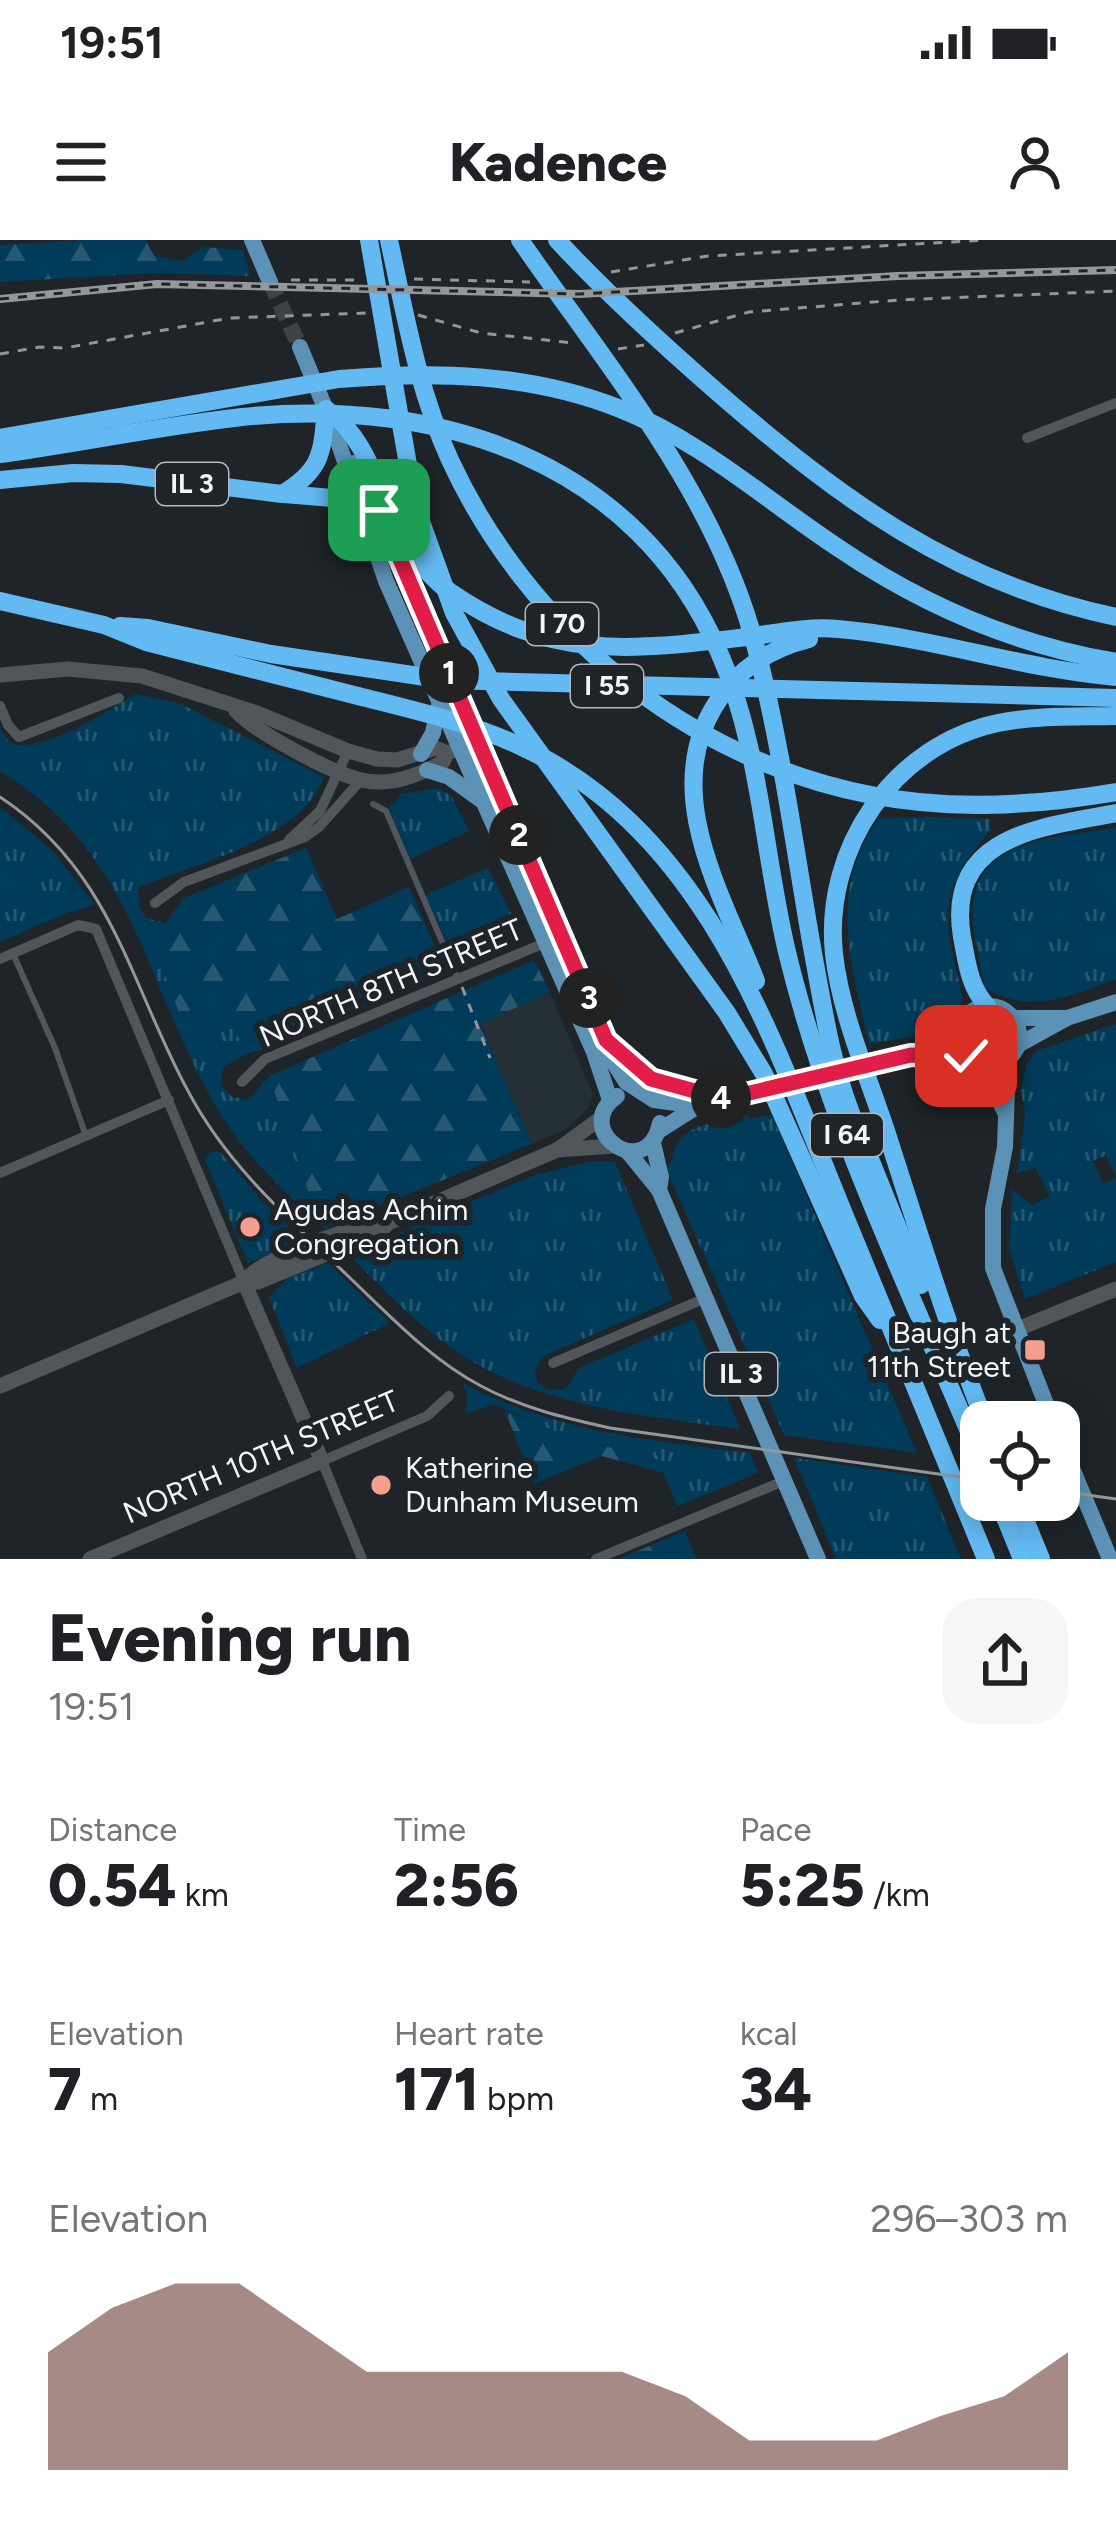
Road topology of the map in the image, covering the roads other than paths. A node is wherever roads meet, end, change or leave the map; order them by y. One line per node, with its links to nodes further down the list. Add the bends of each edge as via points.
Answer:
1 (252, 240): 6 (main road)
2 (369, 240): 74 (highway, via 415,505 454,614 501,699 727,1013 764,1074 863,1296)
3 (388, 240): 35 (highway, I 70, via 426,397 450,459 508,560 591,653 643,695 755,759 871,795 1033,804)
4 (520, 240): 78 (highway, via 714,533 756,644 847,1101)
5 (557, 240): 18 (highway, via 837,493 956,562)
6 (270, 282)
7 (300, 347): 9 (main road)
8 (1116, 403): 11 (street)
9 (330, 418): 14 (highway, via 319,462); 15 (main road); 16 (main road); 20 (highway, via 349,430 422,563 445,588 512,626 613,649 808,630)
10 (0, 437): 21 (highway, via 339,379 501,378 616,407 672,433 843,551 953,614 1037,645)
11 (1027, 439)
12 (0, 454): 81 (highway, I 64, via 241,417 415,420 529,455 590,490 642,536 685,589 718,651 743,721 786,950 818,1061)
13 (0, 480): 14 (highway, IL 3, via 121,474)
14 (282, 494): 15 (highway)
15 (357, 500): 16 (highway); 26 (main road)
16 (379, 510): 30 (main road, via 467,716)
17 (0, 602): 19 (highway, I 55)
18 (1116, 617)
19 (104, 625): 25 (highway, I 55, via 446,680); 52 (highway, I 64, via 465,726 566,772 640,829 675,868 712,920)
20 (862, 633): 23 (highway); 52 (highway, via 764,655 722,694 695,750 699,833)
21 (1116, 662)
22 (0, 675): 28 (main road, via 122,673)
23 (1116, 677)
24 (119, 698): 27 (street, via 19,737)
25 (1116, 698)
26 (439, 701): 30 (main road); 32 (main road)
27 (0, 706)
28 (234, 709): 31 (main road); 33 (main road, via 251,727)
29 (1116, 716): 79 (highway, via 1031,718 951,739 880,795 858,826 837,887 839,983)
30 (461, 745): 32 (main road, via 443,762); 36 (main road); 41 (main road, via 496,782)
31 (348, 751): 32 (main road); 33 (street)
32 (424, 762): 34 (main road, via 404,779); 36 (main road)
33 (339, 770): 34 (main road); 39 (street, via 320,811)
34 (361, 780): 39 (street, via 319,827)
35 (1116, 792)
36 (481, 800): 42 (main road)
37 (373, 804): 45 (lane, via 386,811)
38 (1116, 813): 47 (highway, via 1028,830 986,854 970,878 961,928 969,974)
39 (289, 840): 40 (street, via 184,882)
40 (155, 904)
41 (563, 935): 42 (street, NORTH 8TH STREET); 51 (main road)
42 (542, 943): 45 (street, NORTH 8TH STREET); 60 (main road)
43 (13, 954): 44 (street); 59 (street, via 90,925); 64 (lane)
44 (0, 959)
45 (458, 979): 56 (street, NORTH 8TH STREET, via 265,1059)
46 (1116, 1002): 49 (main road)
47 (987, 1006): 48 (main road); 50 (main road)
48 (1012, 1018): 49 (main road); 53 (main road)
49 (1067, 1018): 53 (main road)
50 (961, 1026): 54 (main road); 55 (main road, via 960,1044)
51 (606, 1040): 57 (main road, via 626,1082); 58 (main road, via 651,1079)
52 (775, 1047): 74 (highway, I 64)
53 (1013, 1052): 55 (main road, via 996,1066); 62 (main road)
54 (911, 1055): 55 (main road); 58 (main road)
55 (974, 1061): 62 (main road)
56 (242, 1082)
57 (646, 1096): 60 (main road); 61 (main road); 65 (main road, via 661,1115)
58 (724, 1099): 61 (main road)
59 (170, 1100): 64 (street); 70 (street)
60 (610, 1100): 63 (main road)
61 (698, 1106): 65 (main road)
62 (1006, 1114): 73 (main road, via 993,1268)
63 (601, 1118): 66 (main road, via 604,1134); 67 (main road)
64 (86, 1136): 68 (street)
65 (656, 1136): 66 (main road, via 641,1150); 69 (main road, IL 3)
66 (621, 1149): 67 (main road); 69 (main road, IL 3)
67 (557, 1150): 70 (main road, via 367,1238)
68 (0, 1173)
69 (659, 1190): 72 (main road, IL 3)
70 (244, 1282): 76 (main road); 82 (main road)
71 (1116, 1289): 73 (main road)
72 (708, 1297): 75 (street); 83 (main road, IL 3)
73 (1015, 1330): 80 (main road)
74 (900, 1349): 92 (highway, I 64)
75 (553, 1364)
76 (0, 1386)
77 (449, 1396): 82 (street, NORTH 10TH STREET, via 427,1415)
78 (968, 1401)
79 (977, 1401)
80 (1044, 1401)
81 (960, 1409)
82 (322, 1461): 88 (main road, NORTH 10TH STREET); 89 (street)
83 (786, 1480): 90 (street); 91 (main road, IL 3)
84 (1080, 1487): 95 (main road)
85 (1008, 1521): 93 (highway)
86 (1014, 1521): 93 (highway)
87 (1026, 1521): 94 (highway)
88 (90, 1559)
89 (362, 1559)
90 (596, 1559)
91 (818, 1559)
92 (986, 1559)
93 (1025, 1559)
94 (1041, 1559)
95 (1110, 1559)

